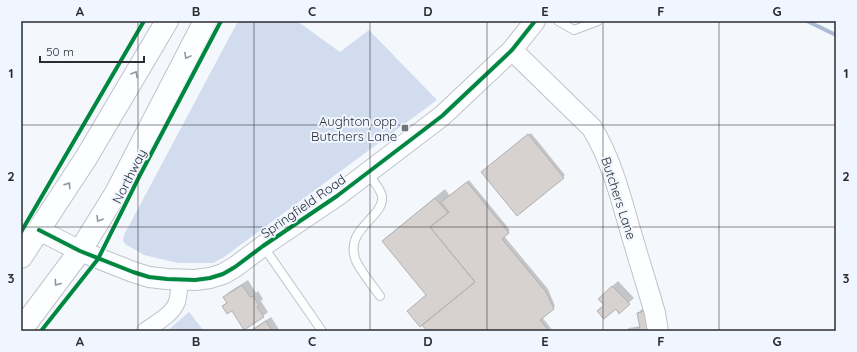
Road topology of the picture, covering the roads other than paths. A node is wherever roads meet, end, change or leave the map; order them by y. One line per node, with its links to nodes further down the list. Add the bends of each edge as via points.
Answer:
1 (167, 21): 8 (highway, one-way to 1, via 86,158)
2 (205, 21): 10 (highway, Northway, one-way to 10, via 116,193)
3 (535, 21): 6 (street, Springfield Road)
4 (558, 21): 5 (lane, via 574,30)
5 (598, 21)
6 (512, 50): 7 (street, Springfield Road, via 442,116); 17 (street, Butchers Lane, via 592,128 600,142 615,179 655,313)
7 (368, 173): 9 (street, Springfield Road); 13 (lane, via 379,189 382,200 378,210 358,231 354,246 356,260)
8 (39, 230): 10 (street, Springfield Road); 11 (highway)
9 (263, 246): 12 (street, Springfield Road, via 222,274 210,278); 16 (lane)
10 (80, 251): 12 (street, Springfield Road, via 149,277); 14 (highway, Northway, one-way to 14)
11 (21, 257)
12 (180, 280): 15 (street, via 174,308)
13 (380, 296)
14 (21, 330)
15 (145, 331)
16 (322, 331)
17 (658, 331)

